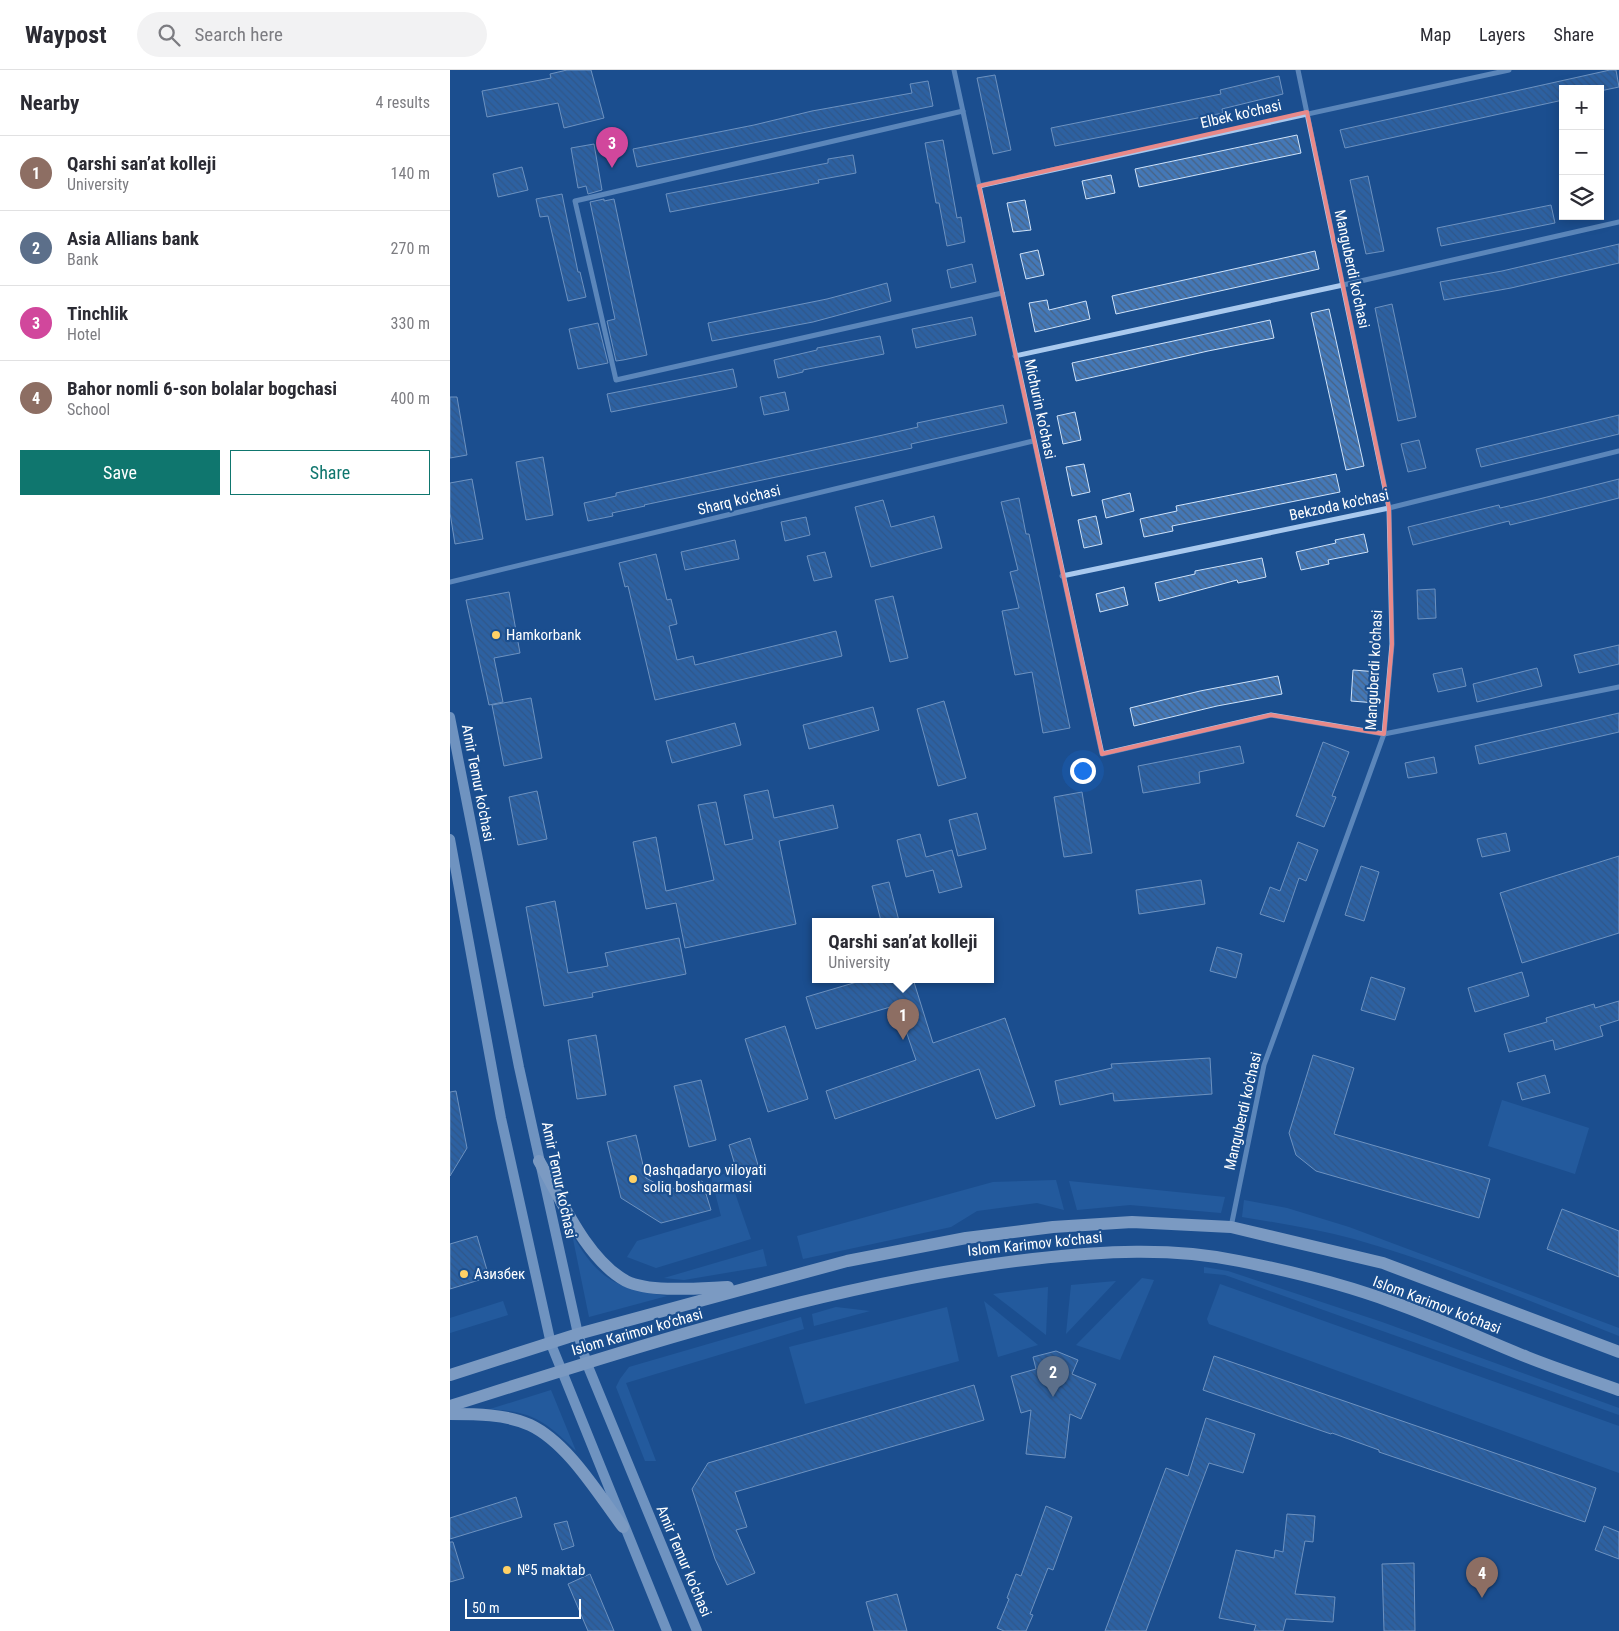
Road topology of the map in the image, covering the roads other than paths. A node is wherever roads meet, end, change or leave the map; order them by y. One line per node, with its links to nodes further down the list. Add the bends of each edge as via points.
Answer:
1 (954, 70): 4 (street, Michurin ko'chasi)
2 (1298, 70): 5 (street, Manguberdi ko'chasi)
3 (1508, 70): 5 (street, Elbek ko'chasi)
4 (963, 112): 6 (street, Michurin ko'chasi); 9 (street, via 575,201 616,380)
5 (1307, 112): 6 (street, Elbek ko'chasi); 8 (street, Manguberdi ko'chasi)
6 (979, 186): 9 (street, Michurin ko'chasi)
7 (1619, 222): 8 (street)
8 (1343, 285): 10 (street); 13 (street, Manguberdi ko'chasi)
9 (1002, 293): 10 (street, Michurin ko'chasi)
10 (1015, 356): 11 (street, Michurin ko'chasi)
11 (1034, 441): 14 (street, Michurin ko'chasi); 15 (street, Sharq ko'chasi)
12 (1619, 451): 13 (street, Bekzoda ko'chasi)
13 (1389, 508): 14 (street, Bekzoda ko'chasi); 18 (street, Manguberdi ko'chasi, via 1392,644)
14 (1062, 576): 18 (street, Michurin ko'chasi, via 1102,754 1271,715)
15 (450, 582)
16 (1619, 687): 18 (street)
17 (450, 717): 20 (main road, Amir Temur ko'chasi)
18 (1384, 734): 21 (street, Manguberdi ko'chasi, via 1264,1065)
19 (450, 839): 24 (main road, via 501,1118)
20 (539, 1161): 22 (main road, via 589,1248 627,1282 666,1289); 23 (main road, Amir Temur ko'chasi)
21 (1231, 1227): 22 (main road, Islom Karimov ko‘chasi, via 1132,1222 1053,1227 848,1261); 25 (main road, Islom Karimov ko‘chasi, via 1383,1263)
22 (751, 1286): 23 (main road, Islom Karimov ko‘chasi)
23 (578, 1334): 24 (main road, Islom Karimov ko‘chasi); 26 (main road, Amir Temur ko'chasi)
24 (551, 1344): 27 (main road); 28 (main road, Islom Karimov ko‘chasi)
25 (1619, 1352)
26 (587, 1364): 27 (main road, Islom Karimov ko‘chasi); 29 (main road, Islom Karimov ko‘chasi, via 801,1302 942,1271 1122,1252 1238,1260 1324,1282 1391,1301 1531,1359); 34 (main road, Amir Temur ko'chasi)
27 (561, 1371): 30 (main road, Islom Karimov ko‘chasi); 32 (main road)
28 (450, 1375)
29 (1619, 1390)
30 (450, 1406)
31 (450, 1414): 32 (main road, via 503,1418 530,1425 555,1442 571,1459)
32 (623, 1527): 33 (main road)
33 (667, 1631)
34 (697, 1631)

